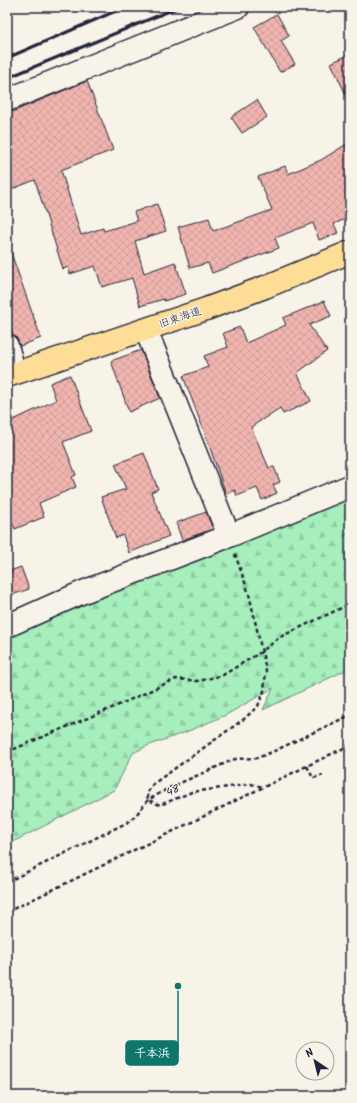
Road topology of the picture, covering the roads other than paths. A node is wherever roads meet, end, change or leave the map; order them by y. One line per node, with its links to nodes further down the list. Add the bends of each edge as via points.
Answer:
1 (238, 7): 2 (street)
2 (7, 100)
3 (350, 252): 4 (main road, 旧東海道, via 265,287)
4 (146, 330): 6 (main road, 旧東海道); 8 (street)
5 (7, 346): 6 (street)
6 (11, 375)
7 (350, 486): 8 (street)
8 (229, 536): 9 (street, via 83,592)
9 (7, 626)

